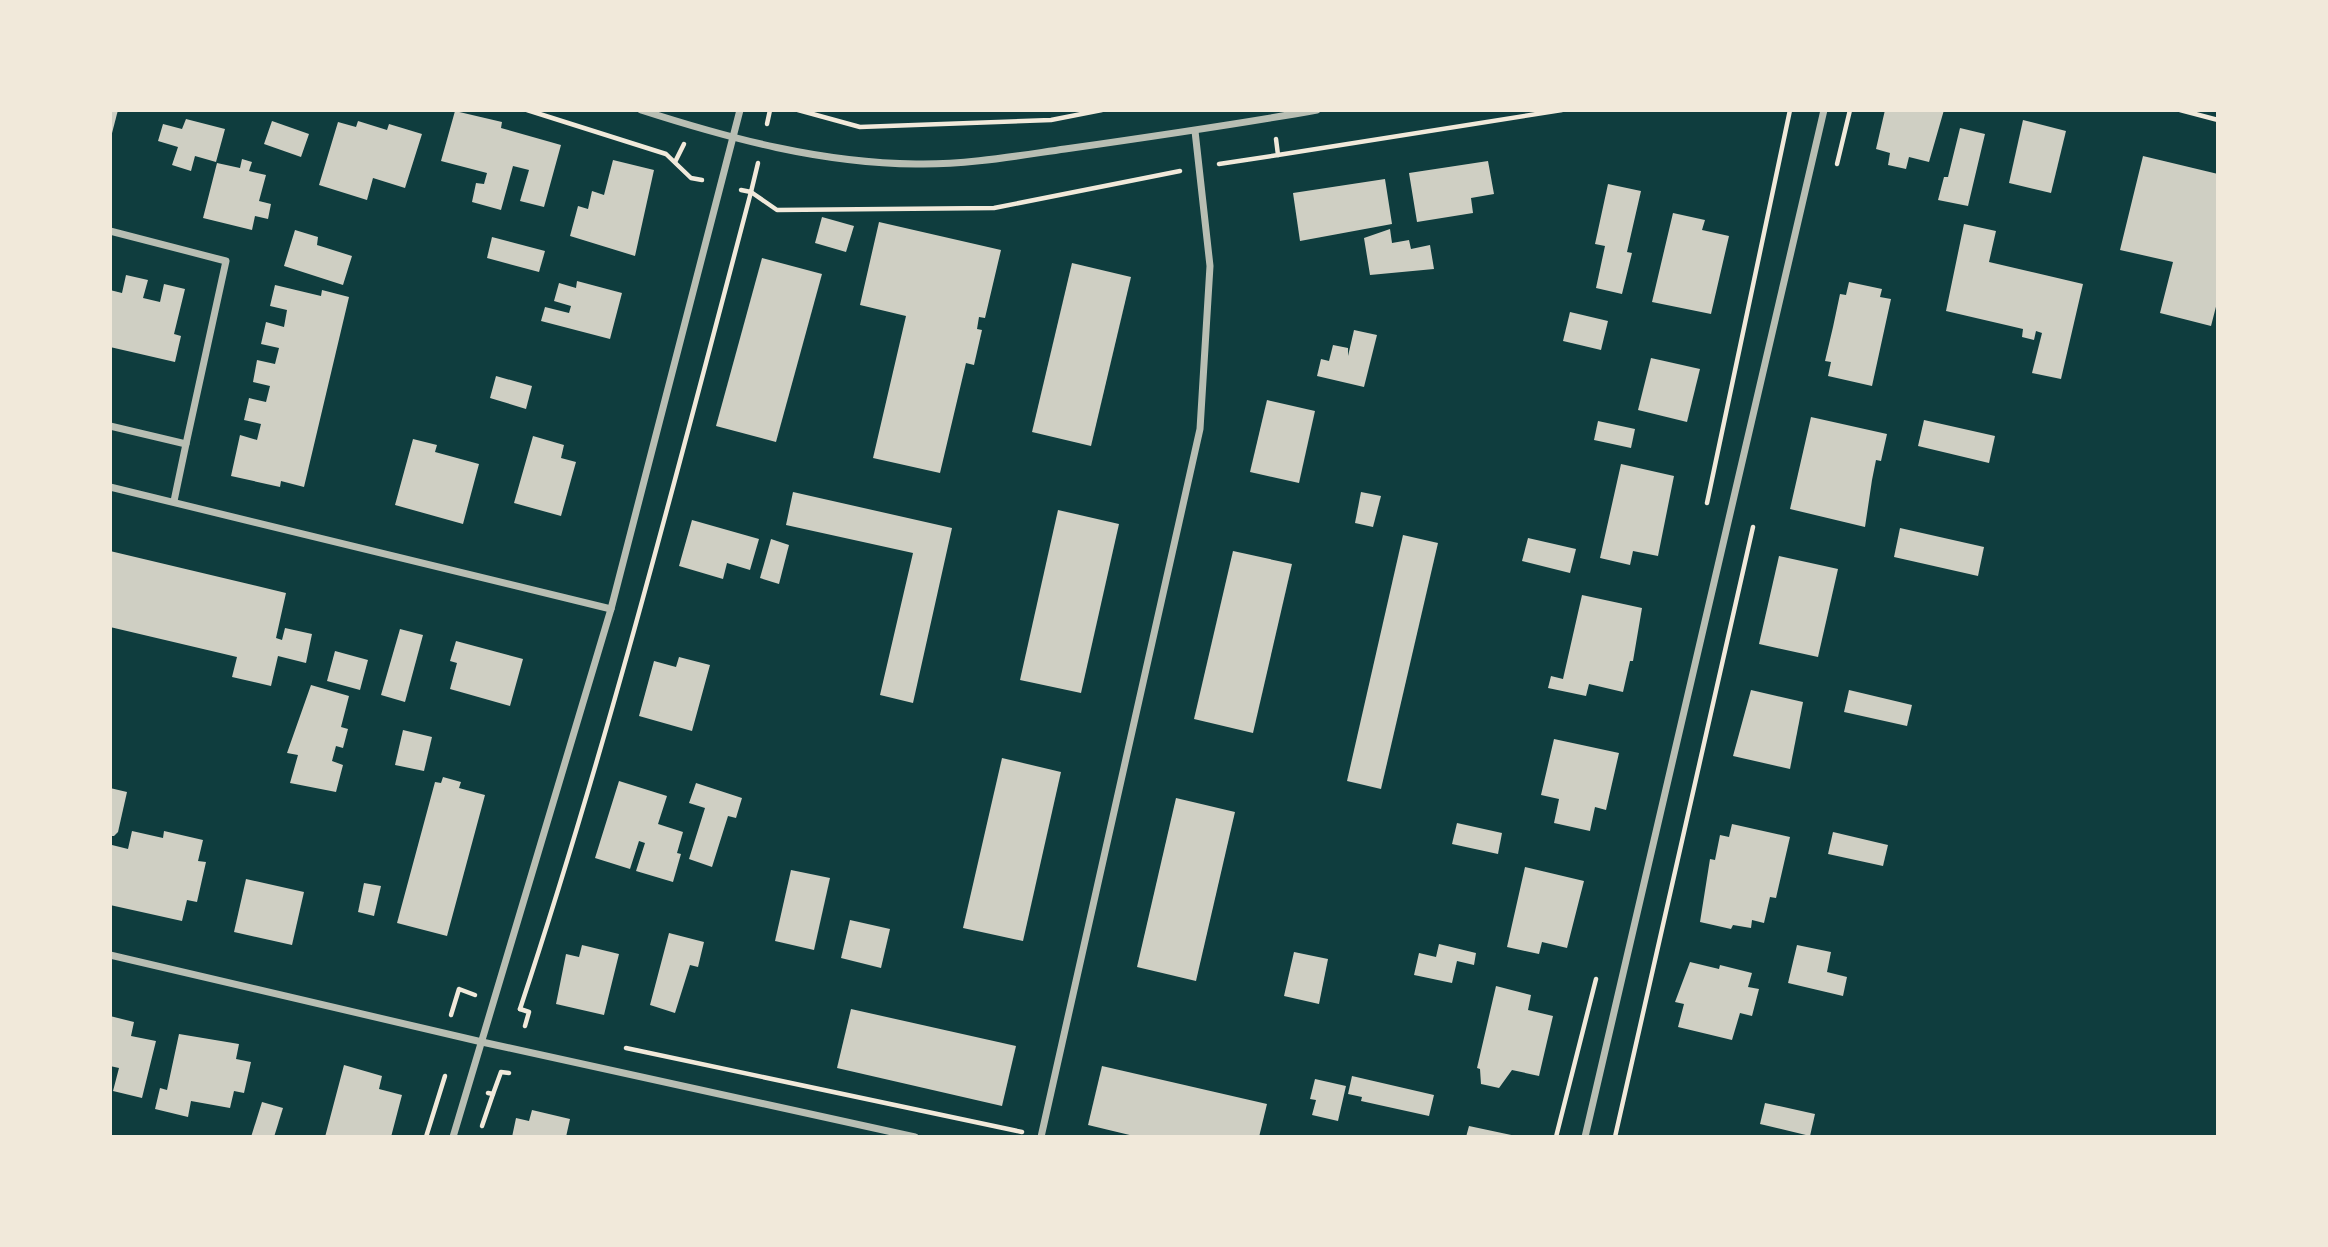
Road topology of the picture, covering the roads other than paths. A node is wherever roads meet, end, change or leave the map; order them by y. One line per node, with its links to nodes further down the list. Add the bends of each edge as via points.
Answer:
1 (641, 110): 6 (street)
2 (740, 110): 6 (street)
3 (1317, 110): 5 (street)
4 (1824, 110): 18 (street)
5 (1195, 131): 6 (street, via 978,161 918,164 814,156); 17 (street, via 1210,266 1200,429)
6 (733, 138): 12 (street)
7 (110, 231): 9 (street, via 226,261)
8 (110, 426): 9 (street)
9 (186, 444): 11 (street)
10 (110, 487): 11 (street)
11 (174, 501): 12 (street)
12 (611, 610): 14 (street)
13 (110, 955): 14 (street)
14 (482, 1042): 15 (street); 16 (street)
15 (453, 1137)
16 (915, 1137)
17 (1041, 1137)
18 (1585, 1137)

